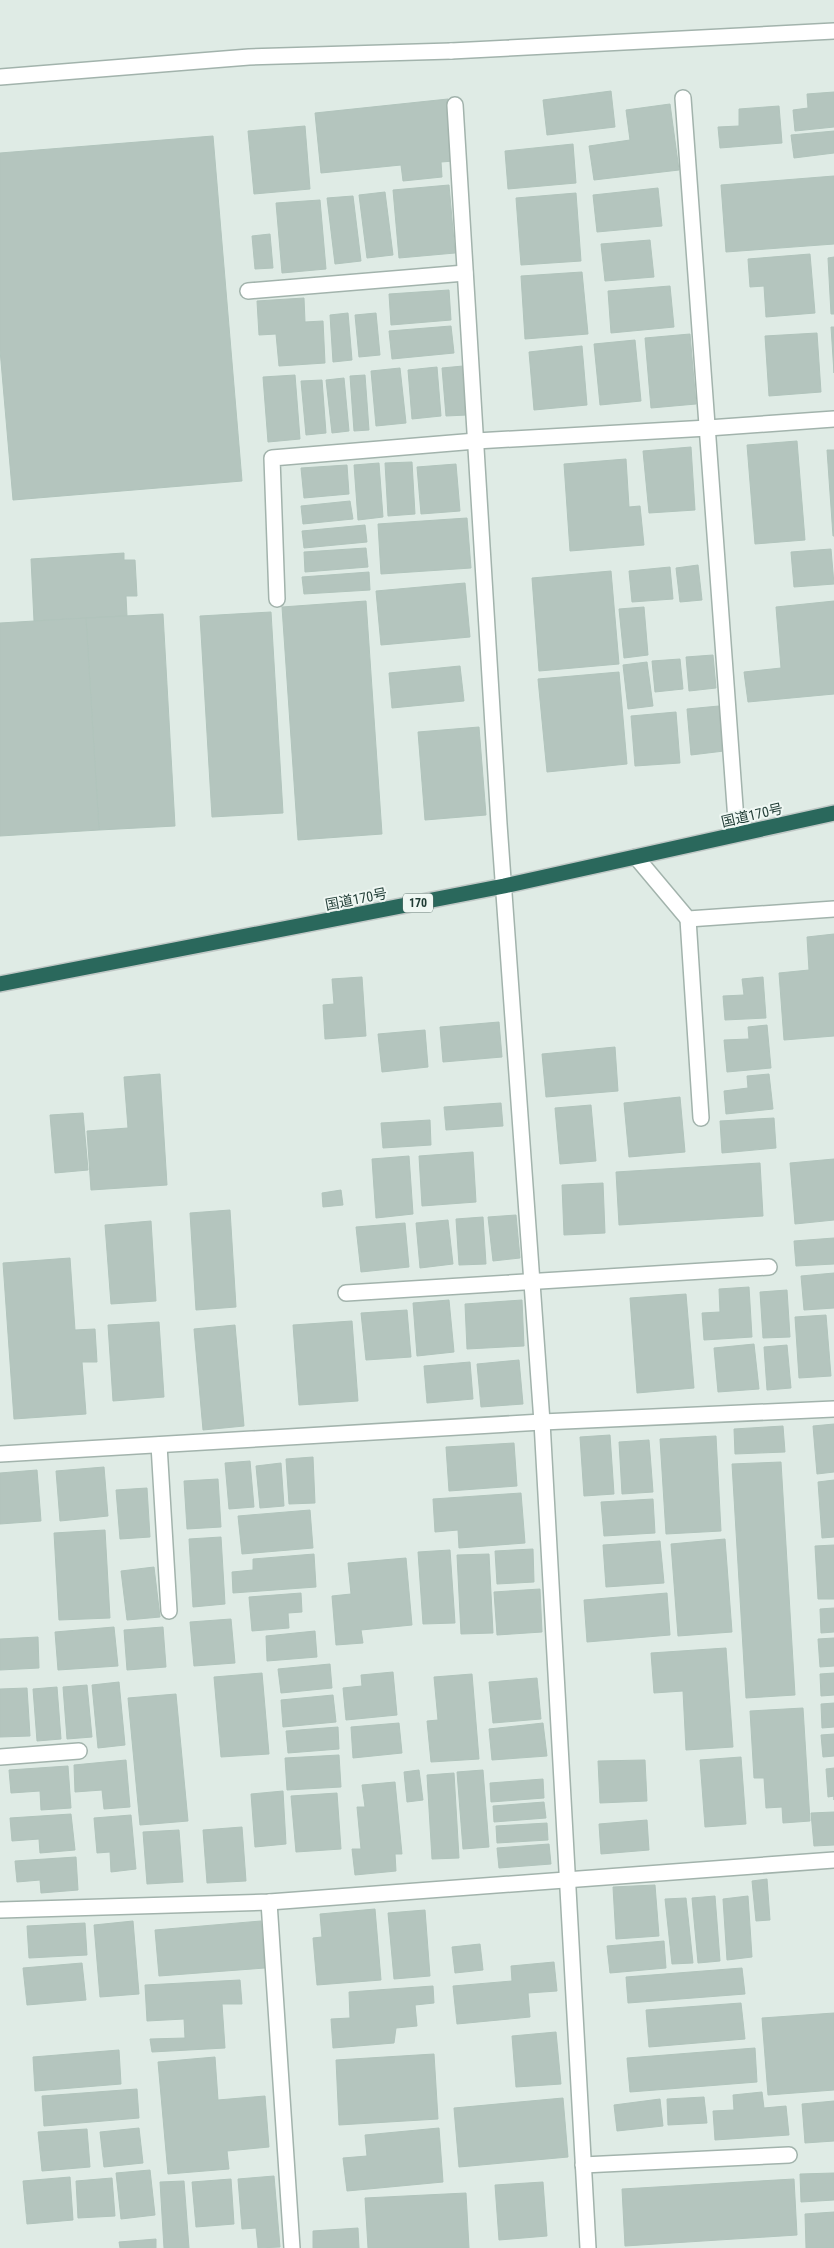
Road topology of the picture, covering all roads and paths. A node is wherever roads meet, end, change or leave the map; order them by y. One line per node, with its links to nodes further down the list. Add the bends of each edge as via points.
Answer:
1 (834, 31): 2 (street, via 249,58)
2 (0, 78)
3 (683, 98): 8 (street)
4 (455, 105): 5 (street)
5 (465, 273): 6 (street); 9 (street)
6 (248, 291)
7 (834, 419): 8 (street)
8 (708, 428): 9 (street); 12 (street)
9 (476, 440): 10 (street, via 272,458); 14 (street)
10 (277, 599)
11 (834, 813): 12 (highway, 国道170号 / 170)
12 (737, 834): 13 (highway, 国道170号 / 170)
13 (636, 857): 14 (highway, 国道170号 / 170); 16 (street)
14 (504, 886): 17 (highway, 国道170号 / 170); 20 (street)
15 (834, 909): 16 (street)
16 (688, 919): 18 (street)
17 (0, 984)
18 (701, 1118)
19 (769, 1266): 20 (street)
20 (532, 1281): 21 (street); 23 (street)
21 (346, 1293)
22 (834, 1409): 23 (street)
23 (542, 1422): 24 (street); 30 (street)
24 (159, 1445): 25 (street); 26 (street)
25 (0, 1454)
26 (168, 1611)
27 (79, 1751): 28 (street)
28 (0, 1757)
29 (834, 1860): 30 (street)
30 (567, 1880): 31 (street); 34 (street)
31 (269, 1902): 32 (street); 35 (street)
32 (0, 1910)
33 (789, 2155): 34 (street)
34 (583, 2165): 36 (street)
35 (292, 2248)
36 (588, 2248)

